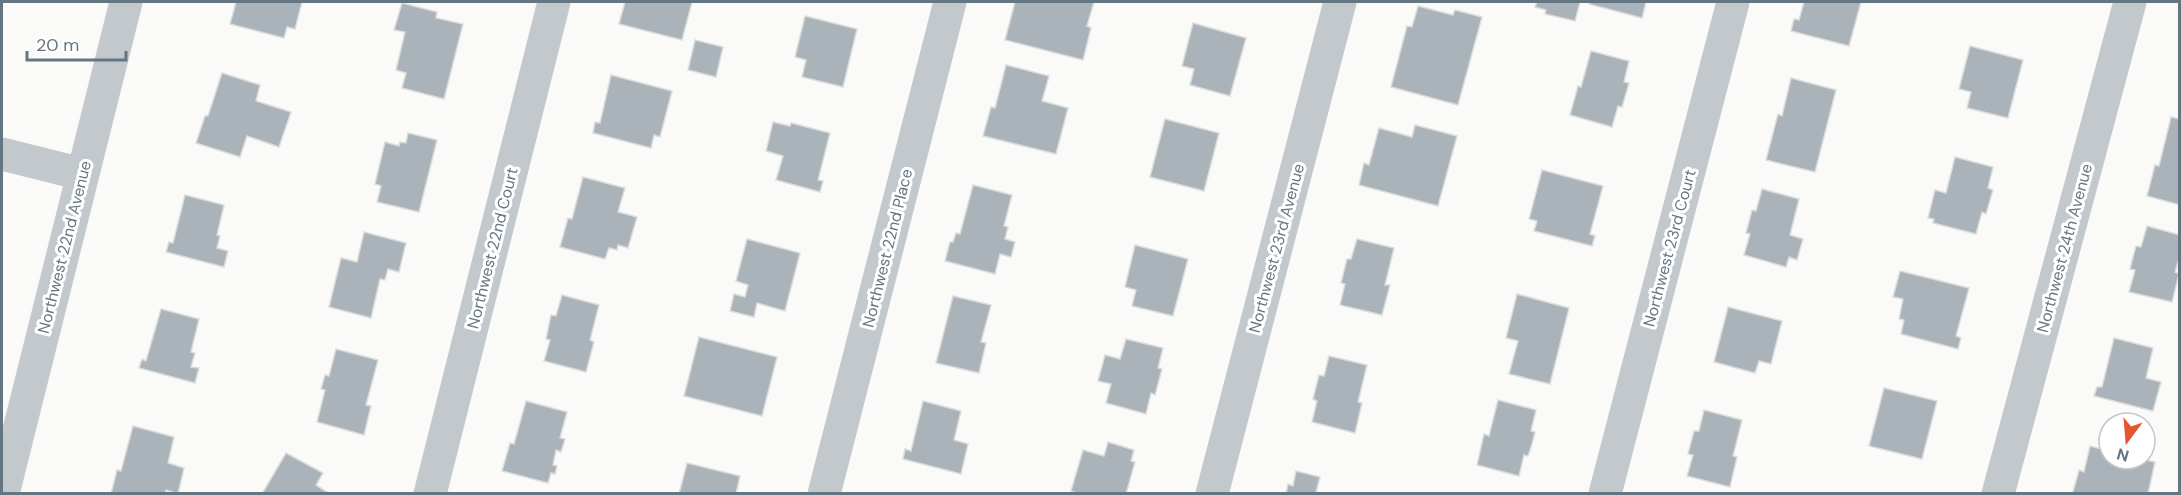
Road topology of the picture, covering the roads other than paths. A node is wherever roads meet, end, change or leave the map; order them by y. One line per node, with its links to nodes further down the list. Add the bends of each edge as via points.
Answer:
1 (126, 2): 8 (street, Northwest 22nd Avenue)
2 (554, 2): 10 (street, Northwest 22nd Court)
3 (950, 2): 11 (street, Northwest 22nd Place)
4 (1340, 2): 12 (street, Northwest 23rd Avenue)
5 (1733, 2): 13 (street, Northwest 23rd Court)
6 (2130, 2): 14 (street, Northwest 24th Avenue)
7 (2, 154): 8 (street)
8 (82, 174): 9 (street, Northwest 22nd Avenue)
9 (3, 494)
10 (430, 494)
11 (824, 494)
12 (1212, 494)
13 (1605, 494)
14 (1998, 494)

